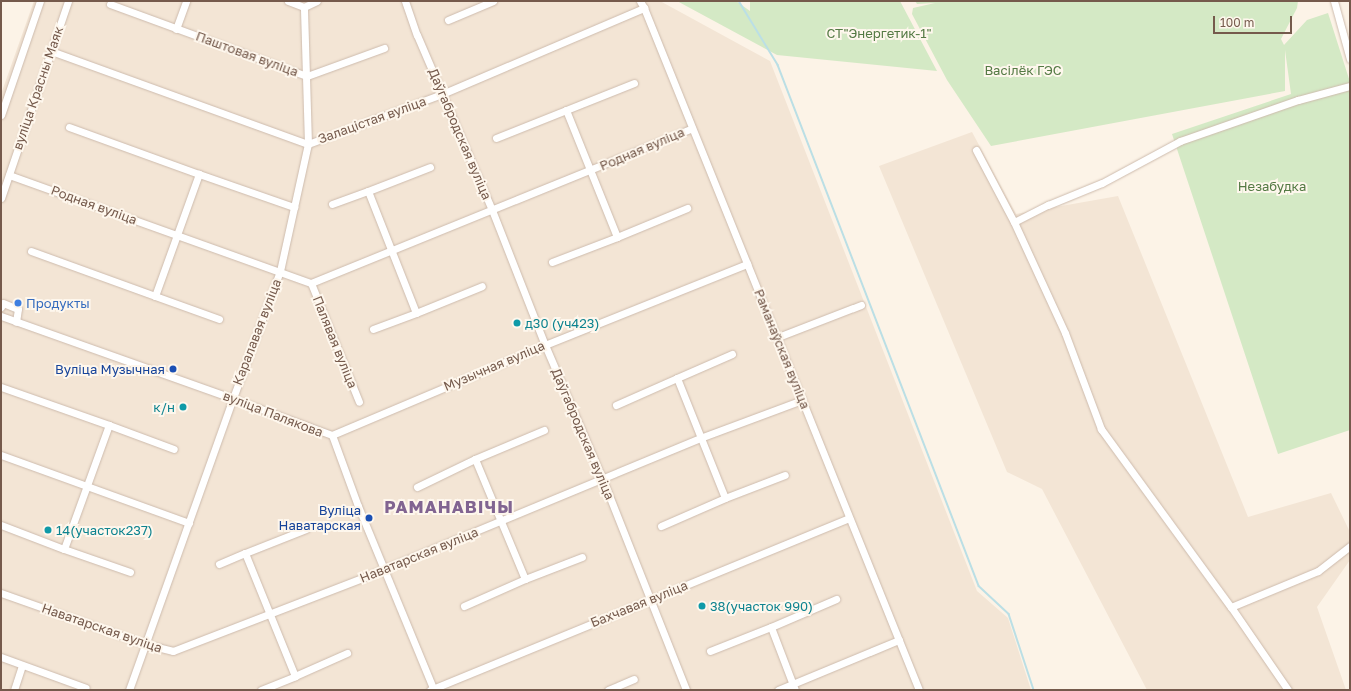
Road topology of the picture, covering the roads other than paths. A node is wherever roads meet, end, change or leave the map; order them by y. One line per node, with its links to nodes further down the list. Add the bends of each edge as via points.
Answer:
1 (40, 1): 23 (street, вуліца Красны Маяк)
2 (68, 1): 16 (street, вуліца Красны Маяк)
3 (186, 1): 14 (street)
4 (288, 1): 11 (street)
5 (317, 1): 11 (street)
6 (405, 1): 21 (street, Даўгабродская вуліца)
7 (492, 1): 13 (street)
8 (640, 1): 12 (street, Раманаўская вуліца)
9 (1334, 1): 17 (street)
10 (110, 4): 14 (street, Паштовая вуліца)
11 (304, 7): 18 (street, Каралавая вуліца)
12 (644, 8): 21 (street, Залацістая вуліца); 25 (street, Раманаўская вуліца)
13 (448, 20)
14 (176, 29): 18 (street, Паштовая вуліца)
15 (384, 48): 18 (street, Паштовая вуліца)
16 (51, 51): 27 (street, Залацістая вуліца); 32 (street, вуліца Красны Маяк)
17 (1350, 59)
18 (307, 76): 27 (street, Каралавая вуліца)
19 (634, 83): 22 (street)
20 (1350, 86): 39 (street, via 1298,100 1180,141 1102,183)
21 (442, 94): 27 (street, Залацістая вуліца); 38 (street, Даўгабродская вуліца)
22 (566, 110): 26 (street); 30 (street, Родная вуліца)
23 (1, 115)
24 (69, 127): 31 (street)
25 (692, 128): 30 (street, Родная вуліца); 45 (street, Раманаўская вуліца)
26 (496, 138)
27 (308, 144): 36 (street, Каралавая вуліца)
28 (976, 150): 39 (street)
29 (430, 167): 33 (street)
30 (592, 170): 38 (street, Родная вуліца); 41 (street, Родная вуліца)
31 (199, 174): 36 (street); 40 (street)
32 (9, 175): 34 (street, вуліца Красны Маяк); 40 (street, Родная вуліца)
33 (368, 191): 35 (street); 43 (street)
34 (1, 198)
35 (332, 204)
36 (294, 207): 46 (street, Каралавая вуліца)
37 (687, 208): 41 (street)
38 (492, 210): 43 (street, Родная вуліца); 58 (street, Даўгабродская вуліца)
39 (1014, 222): 96 (street, via 1065,333 1101,429)
40 (178, 236): 46 (street, Родная вуліца); 49 (street)
41 (617, 237): 44 (street)
42 (31, 252): 49 (street)
43 (391, 252): 47 (street, Родная вуліца); 52 (street)
44 (552, 262)
45 (747, 264): 57 (street, Раманаўская вуліца); 58 (street, Музычная вуліца)
46 (280, 271): 47 (street, Родная вуліца); 62 (street, Каралавая вуліца)
47 (311, 283): 64 (street, Палявая вуліца)
48 (482, 286): 52 (street)
49 (155, 296): 54 (street)
50 (861, 306): 57 (street)
51 (1, 307): 55 (street, via 3,303 18,309)
52 (416, 313): 56 (street)
53 (1, 316): 55 (street, вуліца Палякова)
54 (219, 319)
55 (16, 322): 62 (street, вуліца Палякова)
56 (373, 329)
57 (778, 337): 63 (street, Раманаўская вуліца)
58 (545, 344): 68 (street, Музычная вуліца); 74 (street, Даўгабродская вуліца)
59 (732, 354): 60 (street)
60 (677, 378): 65 (street); 69 (street)
61 (1, 387): 66 (street)
62 (232, 398): 68 (street, вуліца Палякова); 80 (street, Каралавая вуліца)
63 (802, 400): 69 (street, Наватарская вуліца); 78 (street, Раманаўская вуліца)
64 (359, 402)
65 (616, 405)
66 (109, 425): 70 (street); 75 (street)
67 (544, 430): 72 (street)
68 (332, 436): 89 (street, вуліца Палякова)
69 (700, 438): 74 (street, Наватарская вуліца); 77 (street)
70 (174, 449)
71 (1, 455): 75 (street)
72 (476, 459): 76 (street); 79 (street)
73 (785, 475): 77 (street)
74 (603, 480): 79 (street, Наватарская вуліца); 93 (street, Даўгабродская вуліца)
75 (87, 486): 80 (street); 85 (street)
76 (418, 487)
77 (725, 498): 82 (street)
78 (849, 518): 93 (street, Бахчавая вуліца); 99 (street, Раманаўская вуліца)
79 (500, 522): 89 (street, Наватарская вуліца); 91 (street)
80 (189, 523): 100 (street, Каралавая вуліца)
81 (1, 525): 85 (street)
82 (661, 526)
83 (306, 529): 86 (street)
84 (1350, 546): 96 (street, via 1318,571)
85 (64, 549): 90 (street)
86 (245, 554): 88 (street); 97 (street)
87 (582, 557): 91 (street)
88 (219, 564)
89 (384, 569): 97 (street, Наватарская вуліца); 112 (street, вуліца Палякова)
90 (130, 572)
91 (525, 579): 95 (street)
92 (1, 593): 100 (street, Наватарская вуліца)
93 (650, 599): 112 (street, Бахчавая вуліца); 114 (street, Даўгабродская вуліца)
94 (836, 599): 98 (street)
95 (464, 606)
96 (1231, 607): 117 (street)
97 (271, 615): 100 (street, Наватарская вуліца, via 173,651); 105 (street)
98 (771, 628): 101 (street); 107 (street)
99 (899, 640): 107 (street); 116 (street, Раманаўская вуліца)
100 (145, 644): 110 (street, Каралавая вуліца)
101 (710, 651)
102 (347, 653): 105 (street)
103 (1, 657): 104 (street)
104 (22, 665): 108 (street); 109 (street)
105 (295, 676): 111 (street)
106 (634, 679): 113 (street)
107 (794, 687): 115 (street)
108 (86, 688)
109 (14, 690)
110 (129, 690)
111 (261, 690)
112 (432, 690)
113 (608, 690)
114 (686, 690)
115 (778, 690)
116 (919, 690)
117 (1288, 690)

